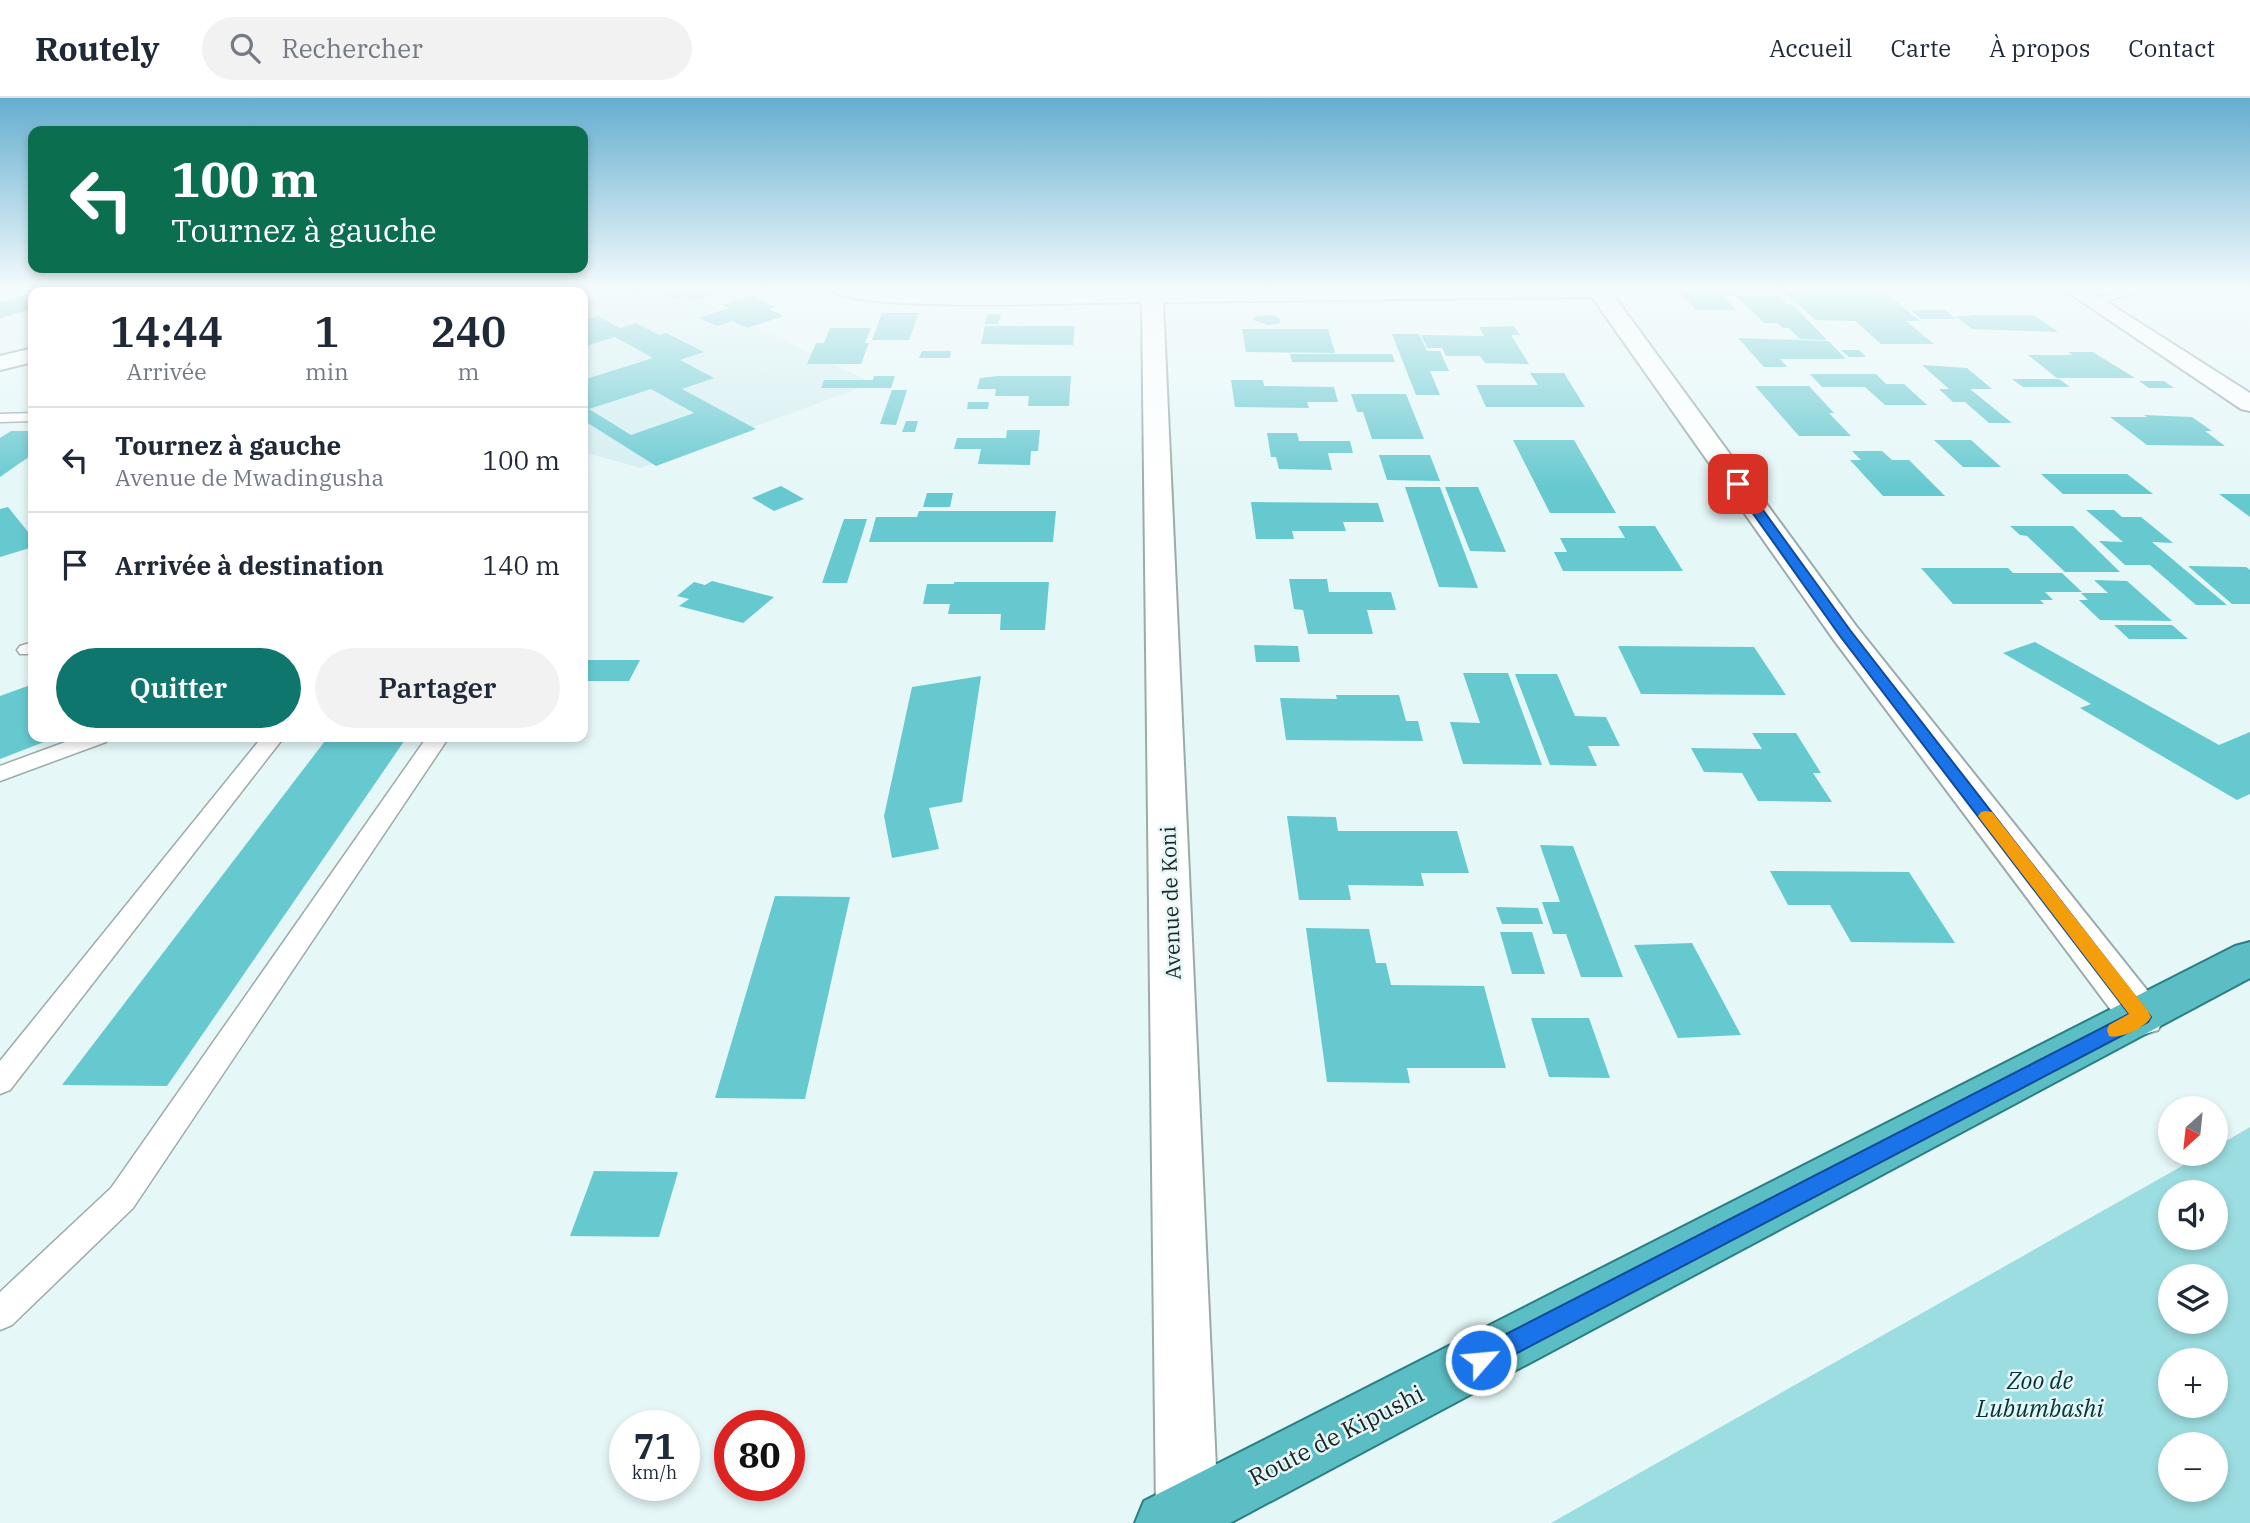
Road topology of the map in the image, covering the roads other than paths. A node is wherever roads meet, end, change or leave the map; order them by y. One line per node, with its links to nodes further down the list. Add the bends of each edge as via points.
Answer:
1 (1153, 354): 17 (street, Avenue de Koni)
2 (1645, 354): 14 (street, via 1845,633)
3 (2174, 354): 6 (street)
4 (28, 356): 5 (street)
5 (0, 363)
6 (2250, 404)
7 (0, 418): 8 (lane)
8 (28, 418)
9 (84, 742): 12 (lane)
10 (270, 742): 15 (lane)
11 (435, 742): 16 (lane, via 122,1198)
12 (0, 774)
13 (2250, 958): 14 (highway, Route de Kipushi)
14 (2142, 1017): 17 (highway, Route de Kipushi)
15 (0, 1082)
16 (0, 1314)
17 (1177, 1518)

